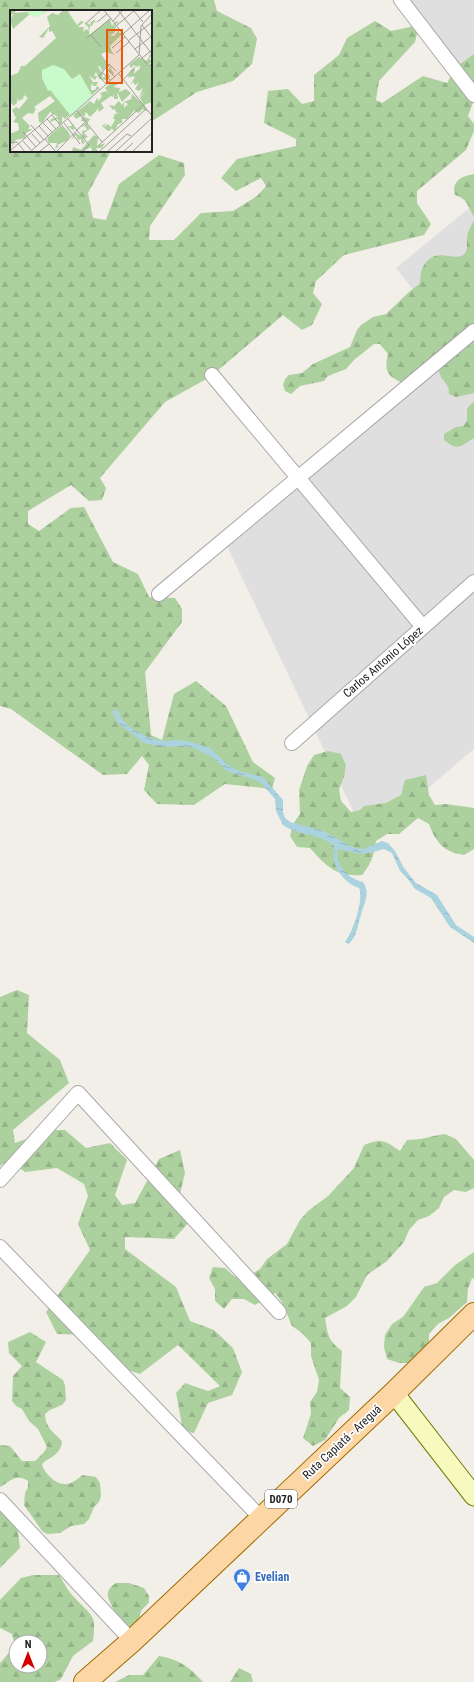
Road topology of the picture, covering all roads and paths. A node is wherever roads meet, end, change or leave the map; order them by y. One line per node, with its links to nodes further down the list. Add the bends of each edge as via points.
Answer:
1 (401, 0): 2 (street)
2 (474, 95)
3 (474, 331): 5 (street)
4 (212, 375): 5 (street)
5 (298, 478): 7 (street); 8 (street)
6 (474, 582): 8 (street, Carlos Antonio López)
7 (159, 594)
8 (424, 627): 9 (street, Carlos Antonio López)
9 (292, 743)
10 (0, 1180): 12 (street, via 78,1093)
11 (0, 1247): 17 (street)
12 (279, 1312)
13 (474, 1314): 14 (main road, Ruta Capiatá - Areguá / D070)
14 (394, 1393): 15 (street); 17 (main road, Ruta Capiatá - Areguá / D070)
15 (474, 1496)
16 (0, 1500): 18 (street)
17 (261, 1518): 18 (main road, Ruta Capiatá - Areguá / D070)
18 (132, 1641): 19 (main road, Ruta Capiatá - Areguá / D070)
19 (85, 1682)

